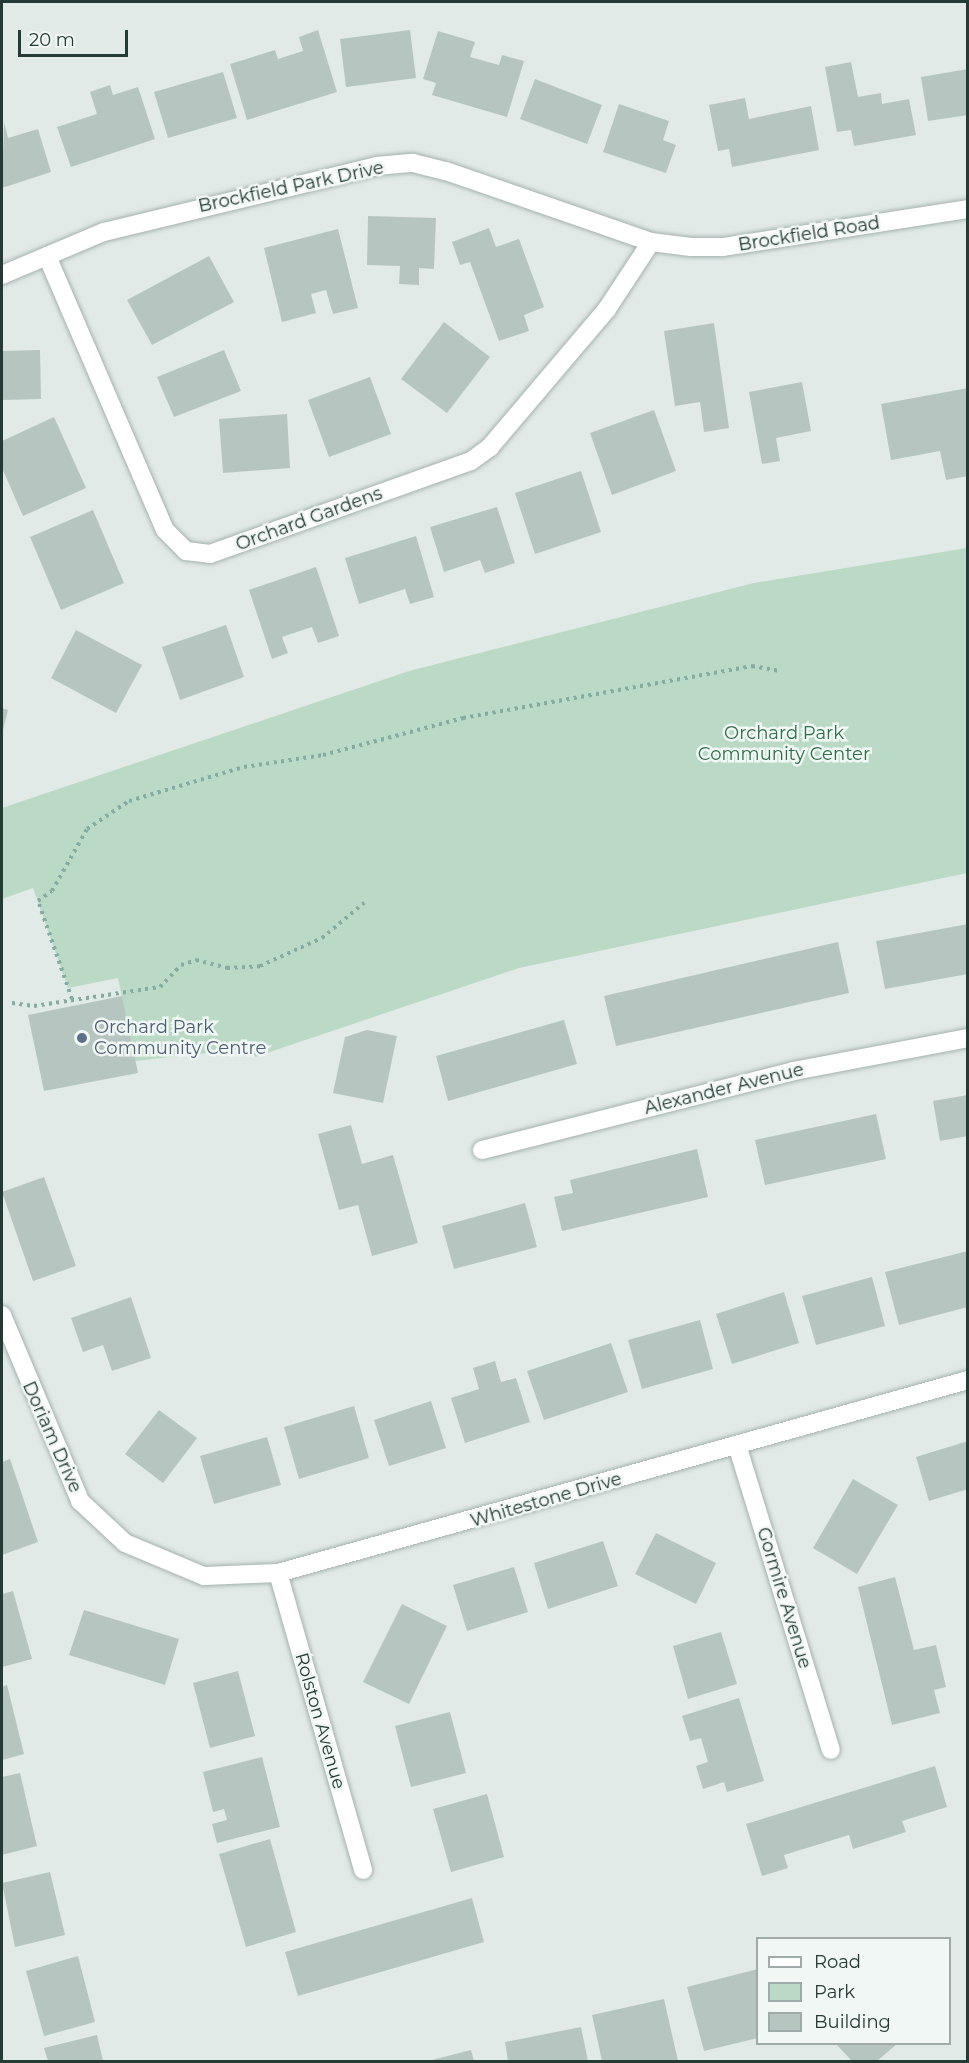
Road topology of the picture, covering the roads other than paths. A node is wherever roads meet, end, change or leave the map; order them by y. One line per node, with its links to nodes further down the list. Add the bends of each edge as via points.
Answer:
1 (968, 209): 2 (street, Brockfield Road, via 723,247)
2 (651, 242): 3 (street, Brockfield Park Drive, via 413,163 365,167 224,199 104,231); 3 (street, Orchard Gardens, via 607,309 490,447 471,461 210,554 186,551 165,531)
3 (47, 256): 4 (street, Brockfield Park Drive)
4 (2, 276)
5 (968, 1038): 6 (street, Alexander Avenue, via 794,1071)
6 (482, 1150)
7 (2, 1315): 10 (street, Doriam Drive, via 80,1501)
8 (968, 1380): 9 (street, Whitestone Drive)
9 (737, 1445): 11 (street, Whitestone Drive); 12 (street, Gormire Avenue)
10 (124, 1543): 11 (street, Whitestone Drive, via 204,1576)
11 (278, 1573): 13 (street, Rolston Avenue)
12 (831, 1749)
13 (363, 1870)

